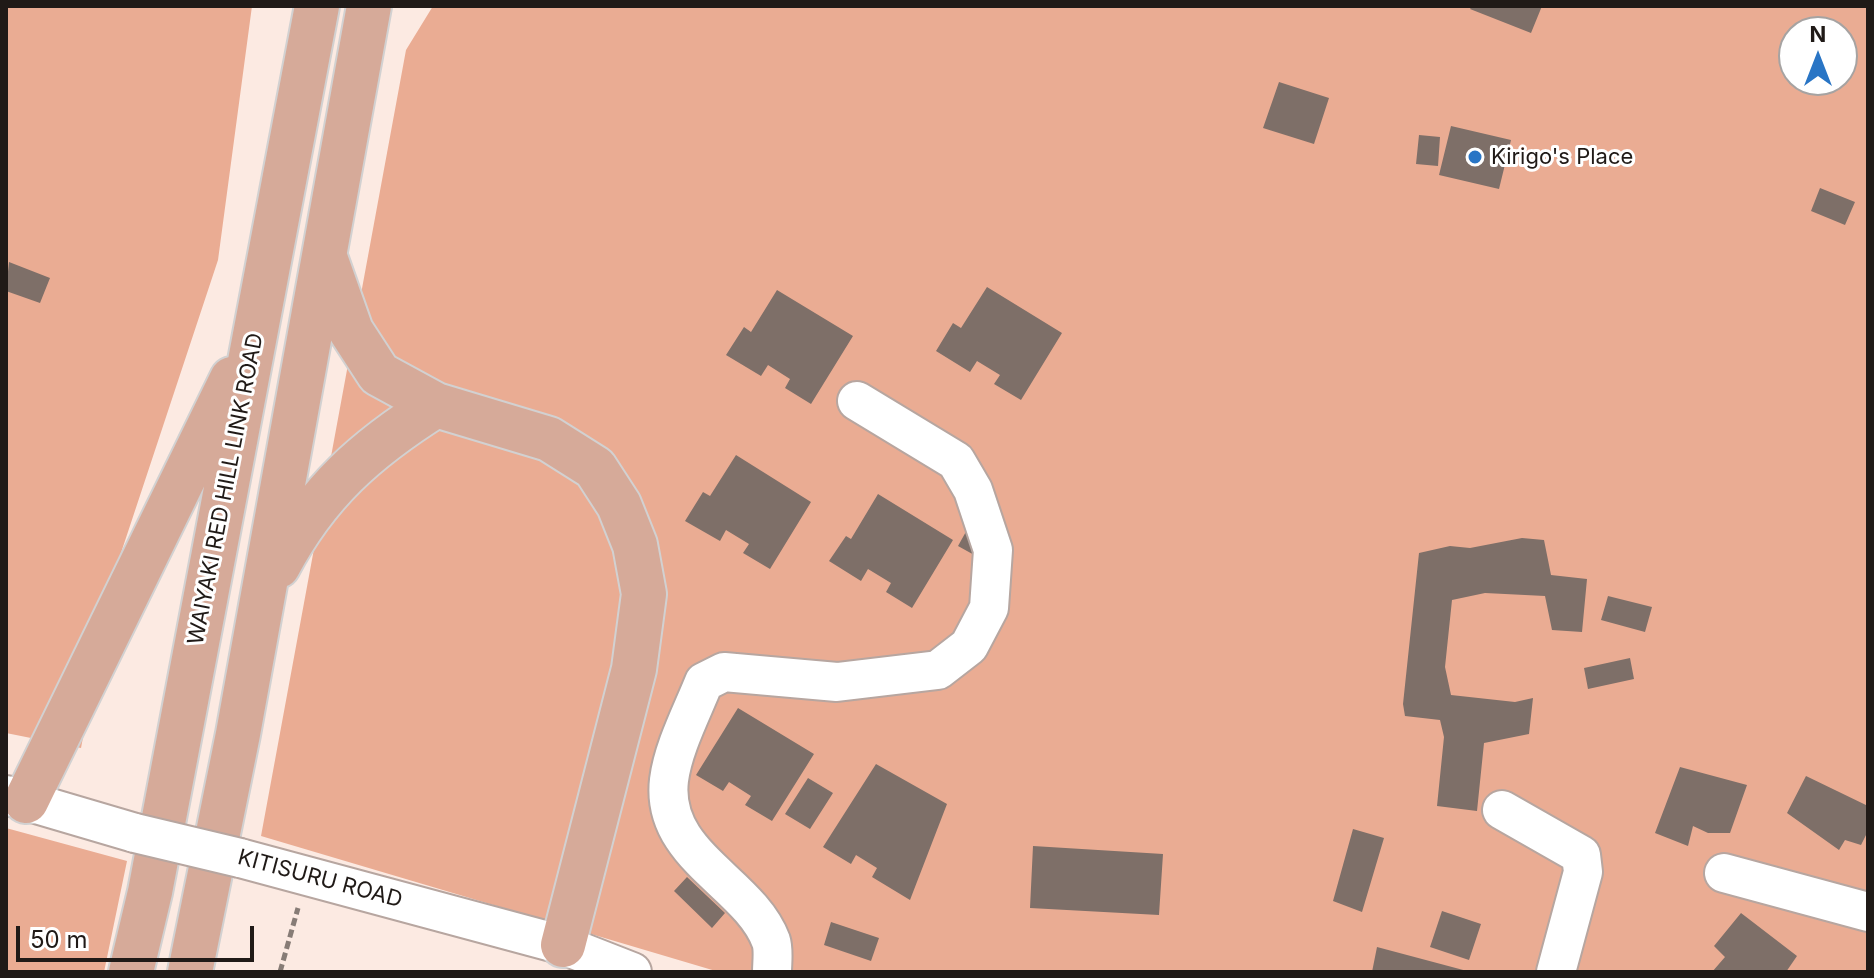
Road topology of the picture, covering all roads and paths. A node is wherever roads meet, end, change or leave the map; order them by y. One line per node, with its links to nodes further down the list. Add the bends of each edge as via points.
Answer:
1 (317, 6): 4 (main road, WAIYAKI RED HILL LINK ROAD)
2 (369, 7): 3 (main road)
3 (325, 257): 6 (main road, via 365,356 379,374); 7 (main road)
4 (256, 329): 8 (main road); 14 (main road, WAIYAKI RED HILL LINK ROAD)
5 (857, 401): 18 (street, via 956,461 973,490 993,550 989,608 969,646 938,670 837,682 724,672 704,682 669,779 669,805 677,832 761,923 772,943)
6 (436, 405): 7 (main road, via 395,431 332,484); 13 (main road, via 549,439 595,468 619,505 635,545 644,594 634,669)
7 (262, 595): 15 (main road)
8 (16, 798): 11 (street, KITISURU ROAD, bridge)
9 (1502, 810): 19 (street, via 1581,855 1583,872)
10 (1724, 873): 12 (street)
11 (308, 874): 13 (street, KITISURU ROAD); 16 (path)
12 (1868, 912)
13 (563, 945): 17 (street, KITISURU ROAD)
14 (131, 972)
15 (190, 972)
16 (280, 972)
17 (632, 972)
18 (772, 972)
19 (1556, 972)

